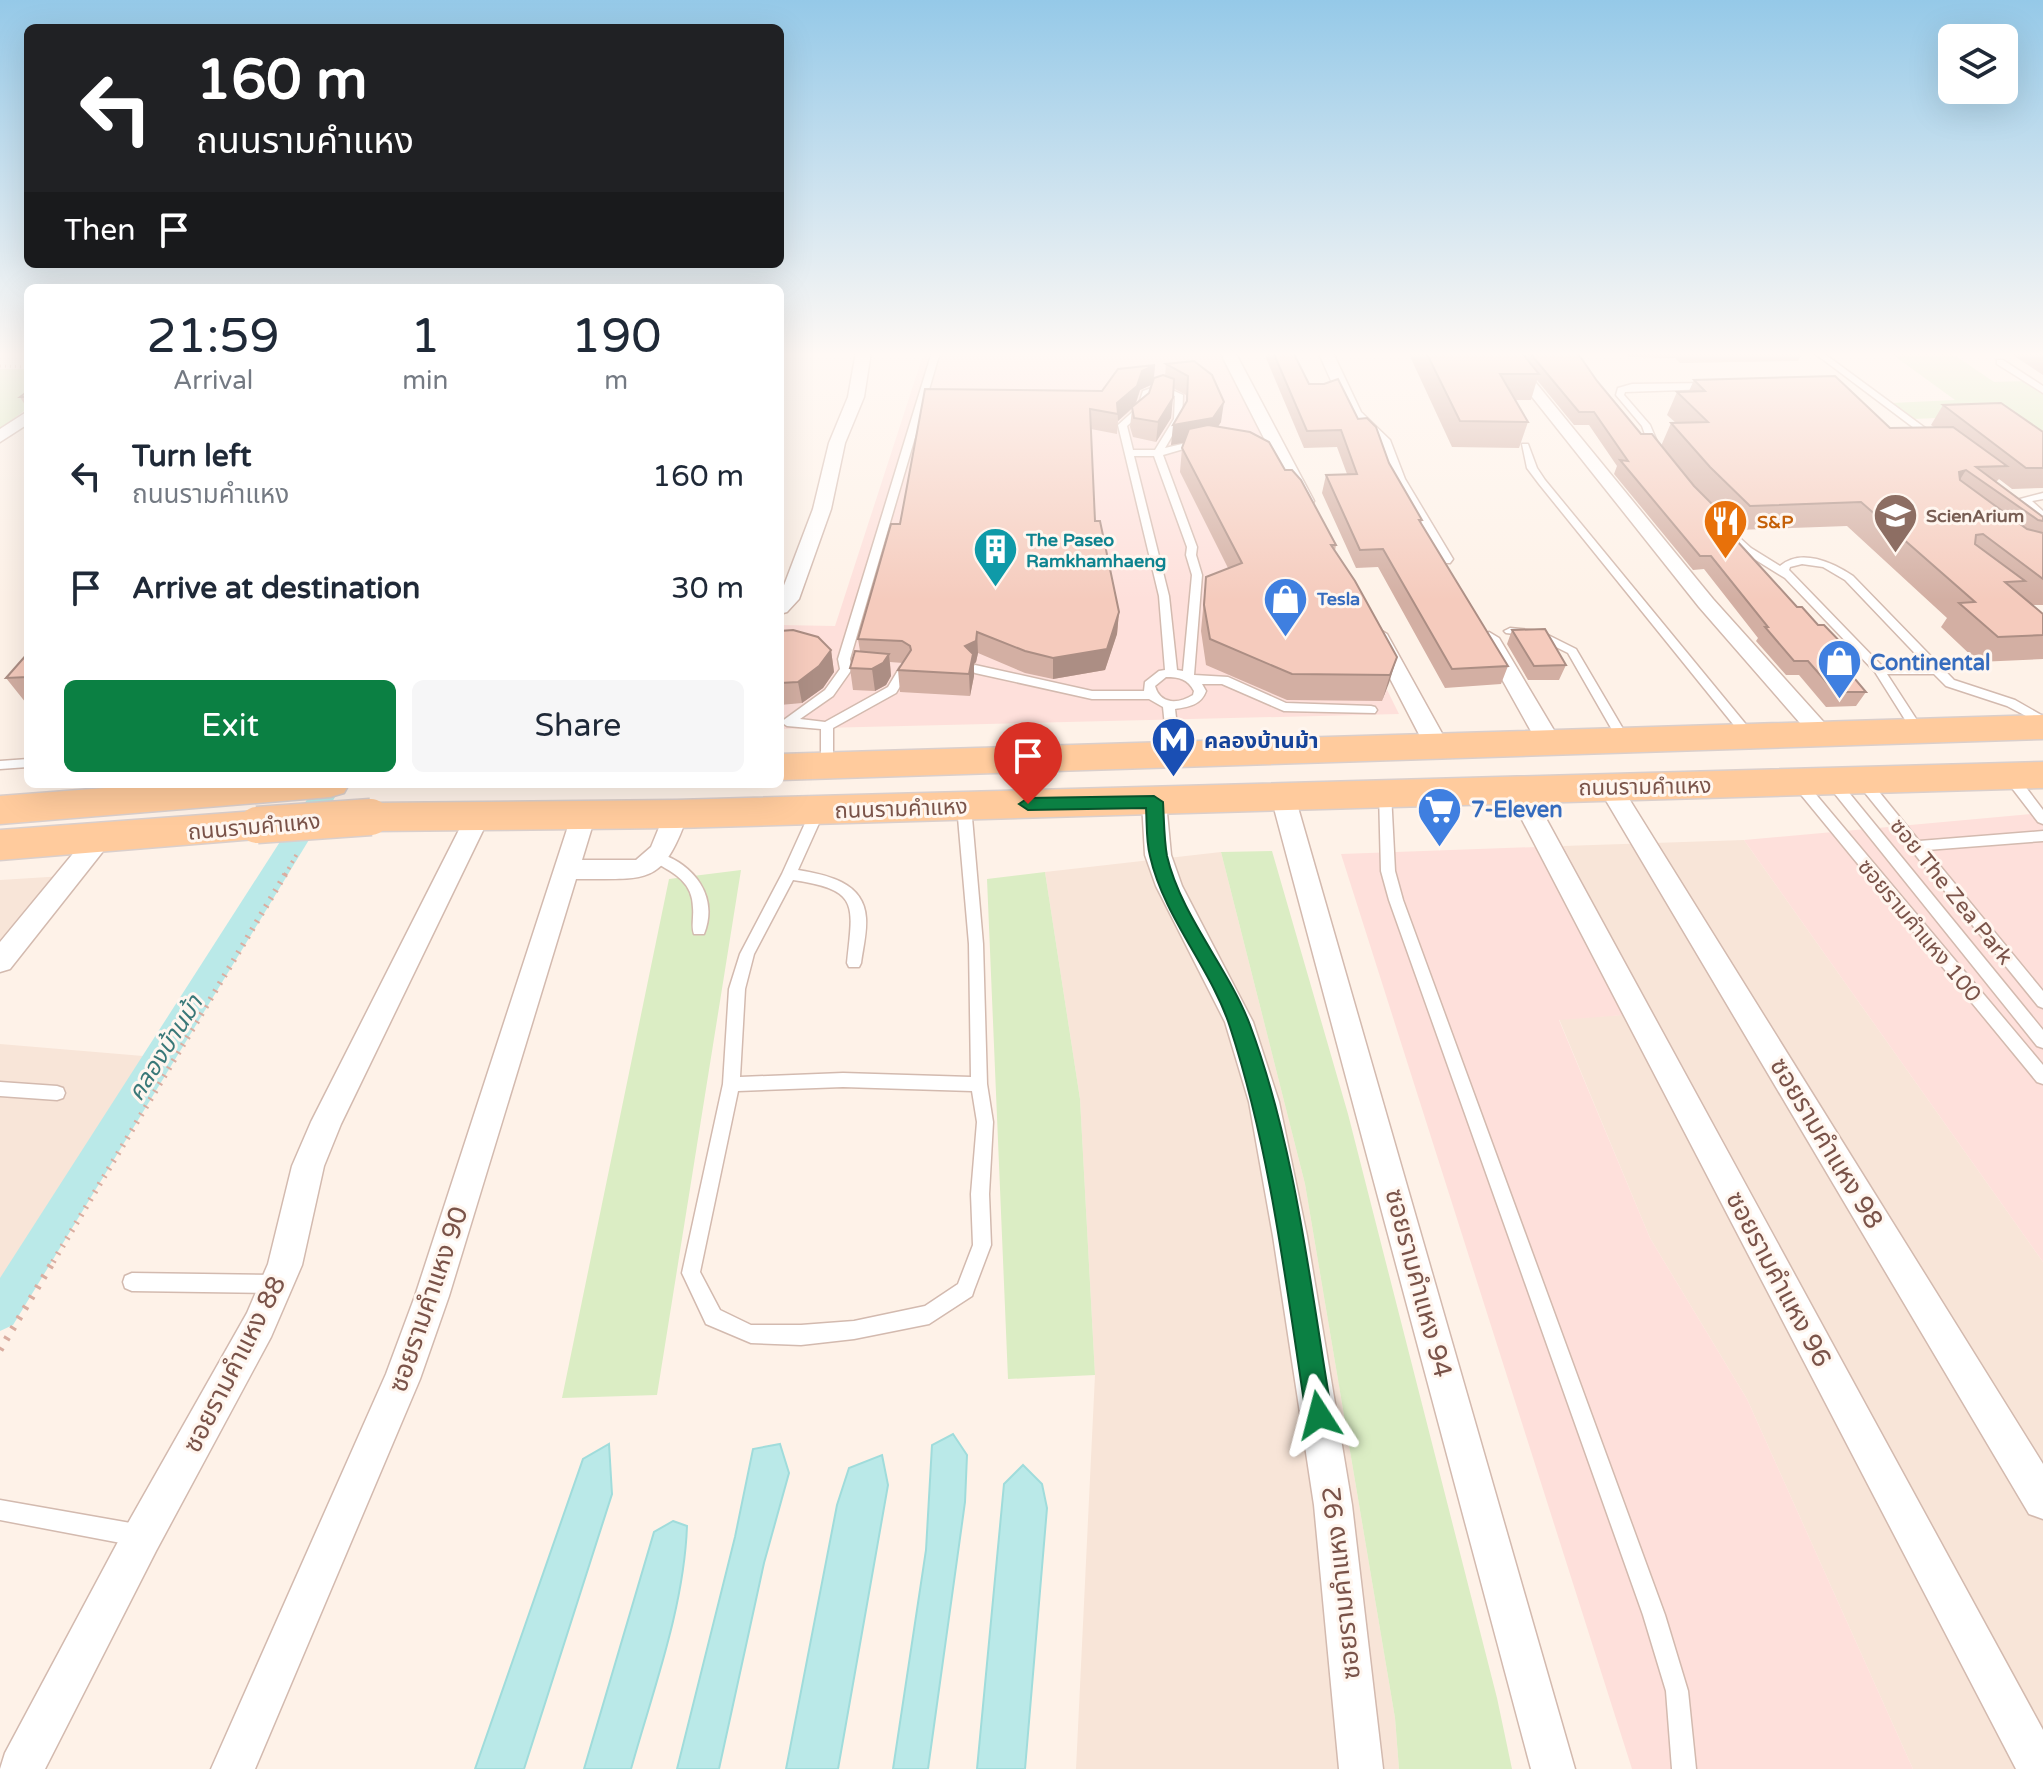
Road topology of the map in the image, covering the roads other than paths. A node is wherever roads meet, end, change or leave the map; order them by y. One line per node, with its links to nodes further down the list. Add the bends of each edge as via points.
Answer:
1 (840, 435): 24 (street, via 822,509)
2 (910, 435): 28 (lane)
3 (1122, 435): 13 (lane)
4 (1169, 435): 14 (lane)
5 (1270, 435): 21 (street)
6 (1376, 435): 22 (street)
7 (1570, 435): 43 (street, via 1706,603)
8 (1649, 435): 15 (lane)
9 (1928, 435): 11 (lane)
10 (1215, 444): 14 (lane)
11 (1941, 444)
12 (1525, 446): 44 (lane, via 1542,482)
13 (1129, 453): 14 (lane); 34 (lane, via 1164,596)
14 (1158, 453): 35 (lane, via 1197,575)
15 (1663, 459)
16 (2043, 496): 18 (lane, via 2025,497)
17 (2016, 500): 18 (lane)
18 (2028, 503): 19 (lane)
19 (2043, 516)
20 (1714, 517): 23 (lane, via 1747,550)
21 (1318, 525)
22 (1449, 571)
23 (1789, 576): 32 (lane); 33 (lane, via 1785,565 1794,562 1835,568)
24 (784, 604)
25 (1370, 621): 47 (street)
26 (1480, 624): 46 (street)
27 (1510, 631): 45 (lane, via 1536,633 1572,651)
28 (840, 656): 29 (lane); 39 (lane, via 846,669 841,681)
29 (858, 667)
30 (975, 669): 36 (lane, via 1092,695)
31 (899, 670): 41 (lane, via 892,690)
32 (1879, 670): 33 (lane); 42 (lane)
33 (1937, 670): 40 (lane, via 1950,683 2011,703)
34 (1171, 673): 35 (lane); 36 (lane, via 1151,680)
35 (1191, 679): 37 (lane, via 1200,691 1198,697); 38 (lane, via 1224,680 1284,707)
36 (1150, 695): 37 (lane)
37 (1169, 705): 48 (lane)
38 (1371, 710)
39 (784, 722): 41 (lane)
40 (2043, 724): 42 (main road, ถนนรามคำแหง)
41 (827, 726): 51 (lane)
42 (1918, 731): 43 (main road, ถนนรามคำแหง)
43 (1821, 733): 44 (main road, ถนนรามคำแหง)
44 (1749, 736): 45 (main road, ถนนรามคำแหง)
45 (1623, 739): 46 (main road, ถนนรามคำแหง)
46 (1549, 742): 47 (main road, ถนนรามคำแหง)
47 (1437, 746): 48 (main road, ถนนรามคำแหง); 58 (main road)
48 (1174, 753): 51 (main road, ถนนรามคำแหง)
49 (24, 763): 50 (lane)
50 (0, 765)
51 (827, 766): 52 (main road, ถนนรามคำแหง)
52 (784, 767)
53 (2026, 775): 54 (main road, ถนนรามคำแหง); 70 (lane)
54 (1830, 781): 55 (main road, ถนนรามคำแหง); 74 (lane, ซอย The Zea Park); 82 (lane, ซอยรามคำแหง 100); 83 (lane, ซอยรามคำแหง 100)
55 (1610, 787): 57 (main road, ถนนรามคำแหง); 90 (street, ซอยรามคําแหง 98)
56 (317, 788): 64 (main road, ถนนรามคำแหง)
57 (1518, 789): 58 (main road, ถนนรามคำแหง); 98 (street, ซอยรามคําแหง 96)
58 (1454, 791): 60 (main road, ถนนรามคำแหง)
59 (138, 792): 64 (main road, ถนนรามคำแหง); 65 (main road, ถนนรามคำแหง)
60 (1385, 793): 61 (main road, ถนนรามคำแหง); 97 (lane, via 1388,871 1396,900 1654,1615 1677,1691)
61 (1283, 797): 62 (main road, ถนนรามคำแหง); 96 (street, ซอยรามคําแหง 94)
62 (1154, 802): 63 (main road, ถนนรามคำแหง); 95 (street, ซอยรามคําแหง 92, via 1158,855 1169,886 1239,1022 1264,1102 1333,1505)
63 (964, 806): 66 (main road, ถนนรามคำแหง); 85 (lane, via 976,944)
64 (255, 807): 69 (main road, ถนนรามคำแหง, bridge, via 371,817); 72 (main road, ถนนรามคำแหง)
65 (0, 810)
66 (818, 810): 68 (main road, ถนนรามคำแหง); 77 (lane)
67 (584, 814): 68 (main road, ถนนรามคำแหง); 69 (main road, ถนนรามคำแหง); 76 (street, ซอยรามคำแหง 90)
68 (676, 814): 75 (street)
69 (478, 816): 89 (street, ซอยรามคำแหง 88, via 326,1122 308,1166)
70 (2043, 819)
71 (2043, 836): 74 (lane)
72 (99, 839): 73 (main road, ถนนรามคำแหง); 79 (street)
73 (0, 845)
74 (1916, 846): 81 (lane, ซอย The Zea Park)
75 (659, 858): 76 (street, via 640,869); 78 (lane, via 692,878 700,891)
76 (566, 870): 94 (street, ซอยรามคำแหง 90, via 402,1379)
77 (789, 874): 80 (lane, via 841,887 852,898 858,911); 84 (lane, via 747,954 737,989)
78 (699, 930)
79 (0, 961)
80 (854, 963)
81 (2043, 1002)
82 (2043, 1041)
83 (2043, 1077)
84 (731, 1084): 85 (lane); 85 (lane, via 691,1273 713,1317 751,1334 801,1335 929,1315 965,1290 982,1245 985,1122)
85 (979, 1084)
86 (0, 1089): 87 (lane)
87 (57, 1093)
88 (132, 1282): 89 (lane)
89 (277, 1284): 92 (street, ซอยรามคำแหง 88)
90 (2043, 1500)
91 (0, 1510): 92 (lane)
92 (142, 1537): 93 (street, ซอยรามคำแหง 88)
93 (21, 1769)
94 (233, 1769)
95 (1361, 1769)
96 (1553, 1769)
97 (1684, 1769)
98 (2040, 1769)

